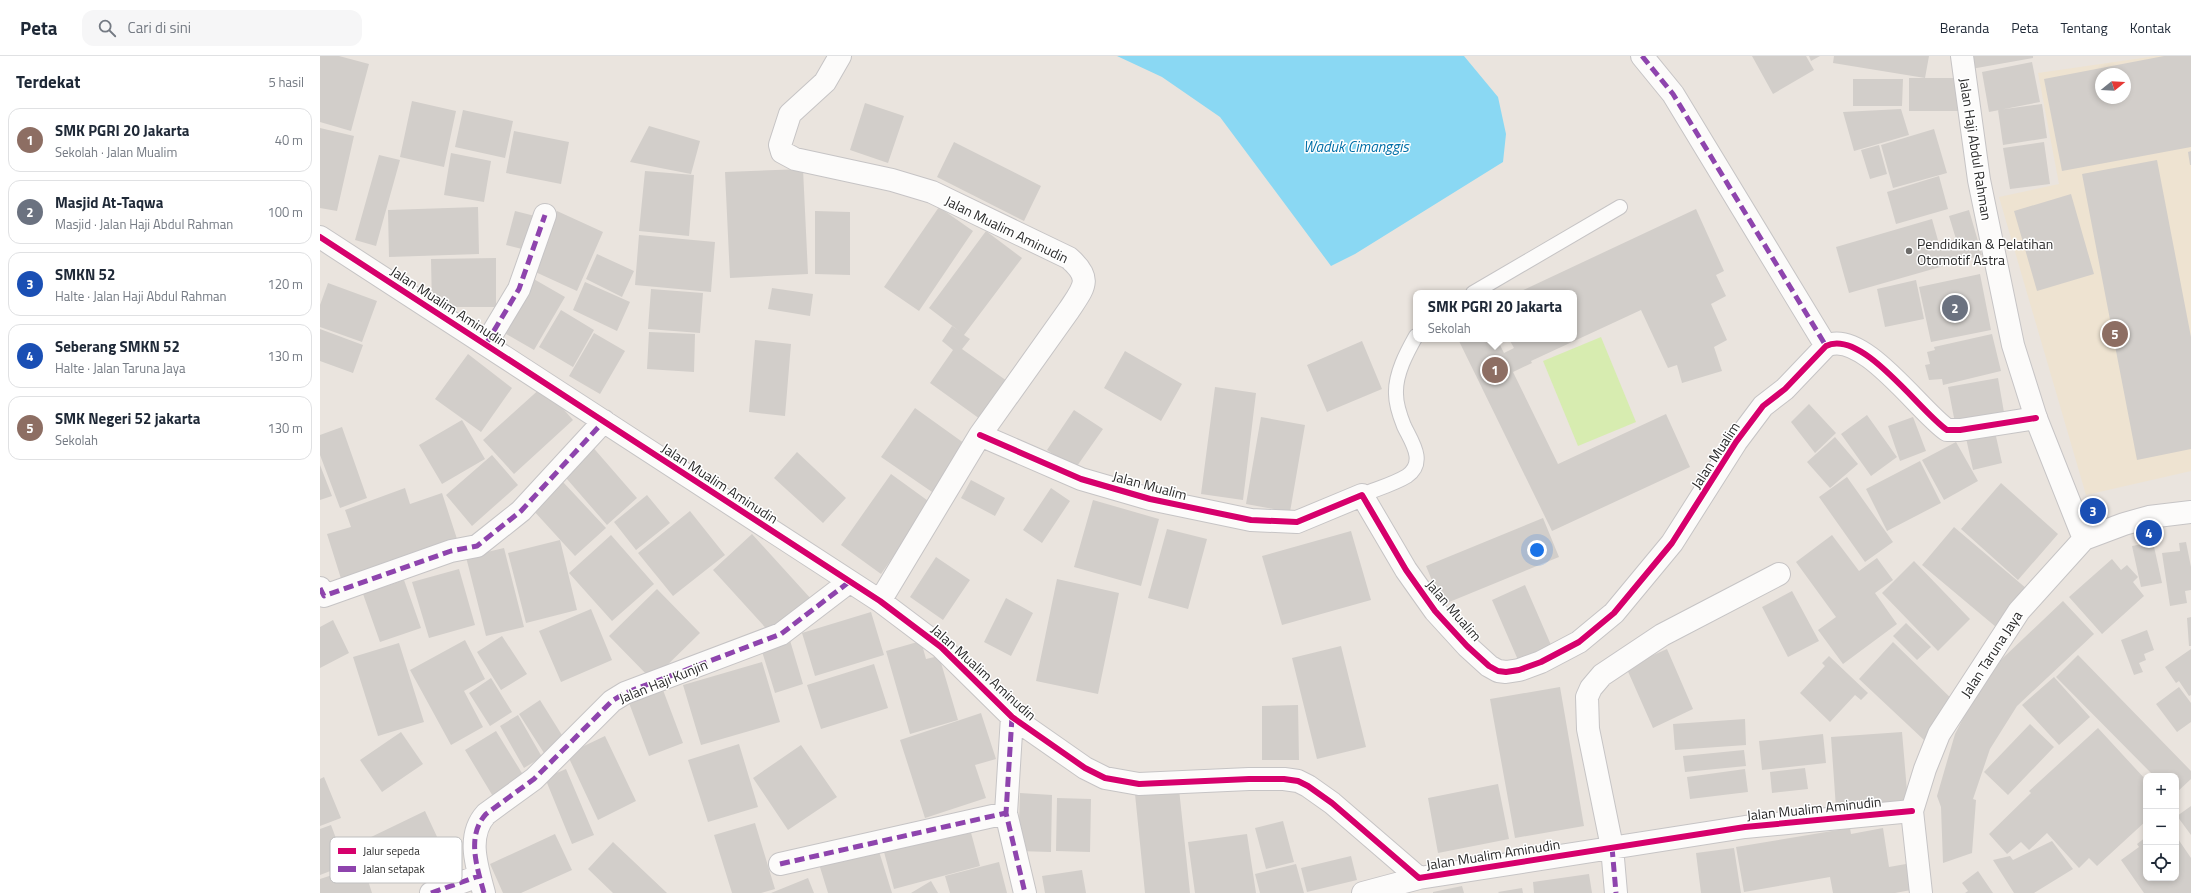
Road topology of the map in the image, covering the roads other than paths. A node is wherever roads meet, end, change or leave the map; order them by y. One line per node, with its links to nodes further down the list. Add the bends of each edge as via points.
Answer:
1 (840, 56): 13 (street, Jalan Mualim Aminudin, via 825,82 790,114 780,145 782,152 795,159 892,180 932,192 1069,258 1083,274 1083,289)
2 (1642, 56): 10 (street, via 1673,94)
3 (1962, 56): 11 (street, Jalan Haji Abdul Rahman, via 1979,180 2013,345)
4 (1620, 208): 7 (lane)
5 (545, 215): 9 (street, via 519,289)
6 (320, 238): 9 (street, Jalan Mualim Aminudin)
7 (1478, 290)
8 (1413, 341): 14 (lane, via 1406,353 1396,392 1398,411 1416,449 1417,460 1408,476)
9 (486, 344): 12 (street, Jalan Mualim Aminudin)
10 (1826, 346): 11 (street, via 1839,342 1886,370 1947,430); 14 (street, Jalan Mualim, via 1785,389 1763,406 1736,442 1672,543 1614,613 1579,642 1541,662 1519,670 1498,671 1489,666 1456,634 1435,611)
11 (2036, 418): 16 (street, Jalan Haji Abdul Rahman)
12 (604, 421): 18 (street, Jalan Mualim Aminudin); 19 (street, via 521,511 477,546 451,551 324,596)
13 (980, 435): 14 (street, Jalan Mualim, via 1081,479 1193,509 1251,520 1297,522); 20 (street, Jalan Mualim Aminudin)
14 (1356, 497)
15 (2191, 512): 16 (street, Jalan Taruna Jaya, via 2124,524)
16 (2084, 539): 22 (street, Jalan Taruna Jaya, via 2019,611 1939,734)
17 (1779, 574): 24 (street, via 1662,635 1602,676 1591,688 1587,697 1588,729)
18 (849, 582): 20 (street, Jalan Mualim Aminudin); 27 (street, Jalan Haji Kunjin, via 781,634 625,693 612,701 534,779 479,821 473,838)
19 (320, 588)
20 (880, 601): 21 (street, Jalan Mualim Aminudin, via 941,647)
21 (1012, 717): 23 (street); 26 (street, Jalan Mualim Aminudin, via 1085,768 1112,780 1139,784 1249,779 1284,779 1298,782 1332,803)
22 (1912, 811): 24 (street, Jalan Mualim Aminudin, via 1745,827); 32 (street, Jalan Taruna Jaya)
23 (1006, 813): 25 (street); 29 (street)
24 (1612, 847): 26 (street, Jalan Mualim Aminudin); 31 (street)
25 (780, 864)
26 (1419, 878): 30 (street)
27 (482, 885): 28 (street)
28 (431, 893)
29 (1025, 893)
30 (1363, 893)
31 (1616, 893)
32 (1921, 893)

